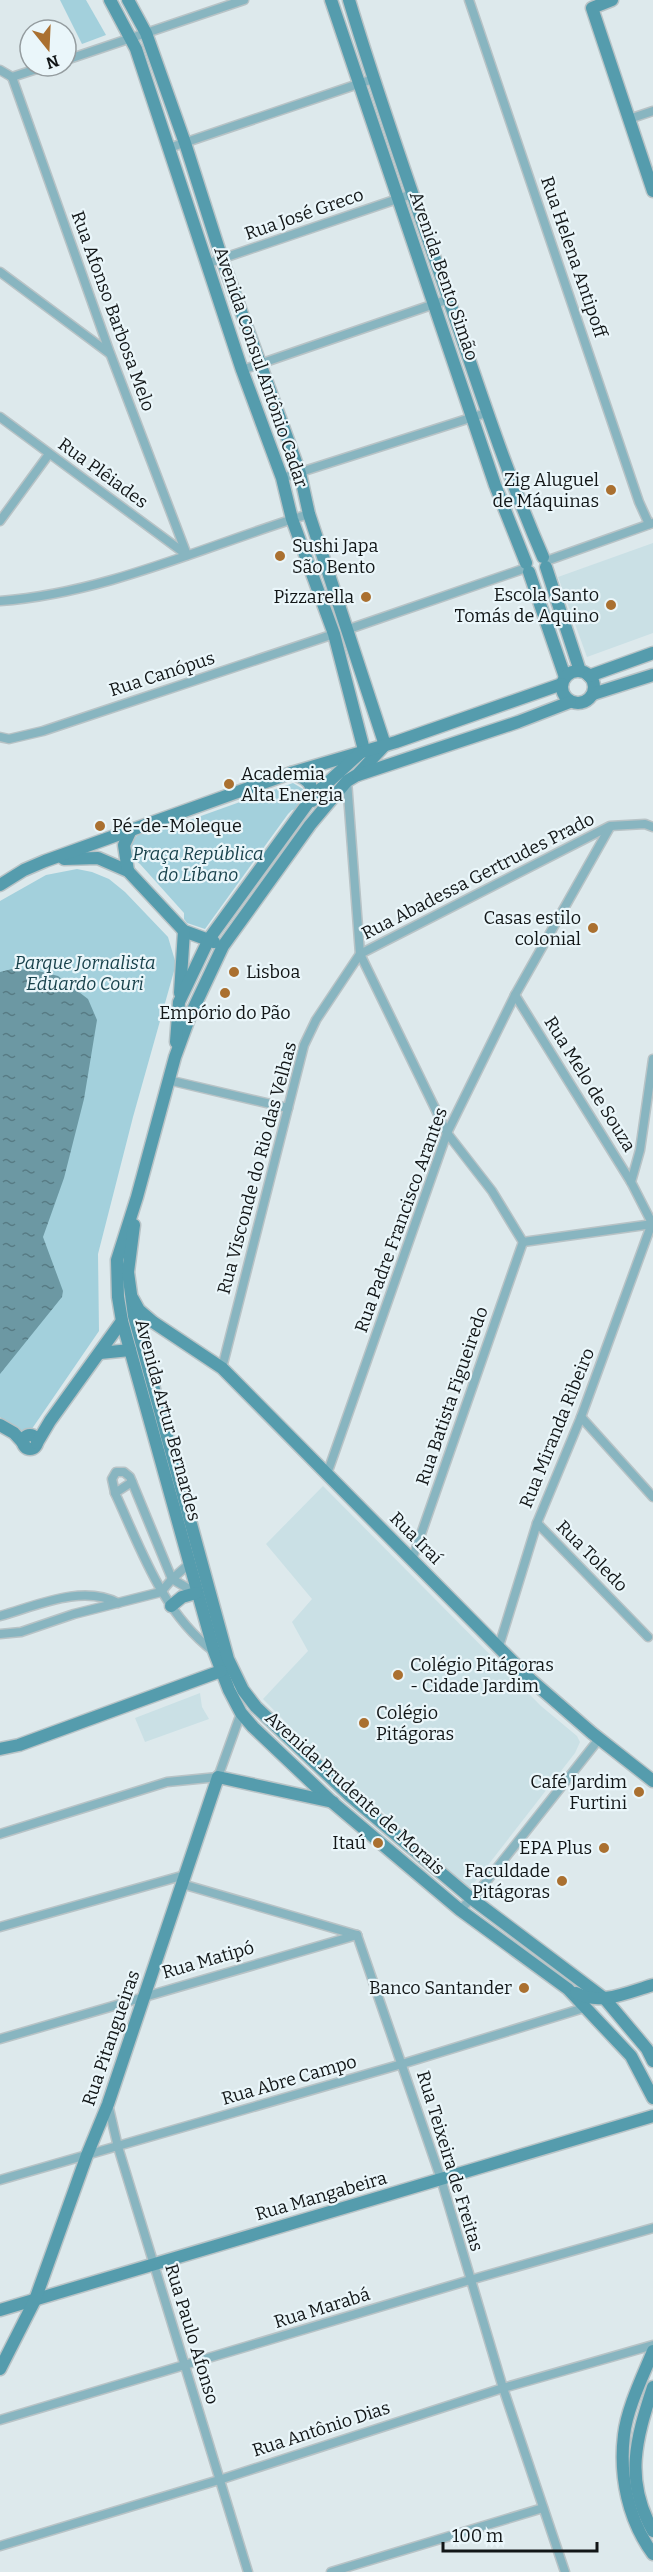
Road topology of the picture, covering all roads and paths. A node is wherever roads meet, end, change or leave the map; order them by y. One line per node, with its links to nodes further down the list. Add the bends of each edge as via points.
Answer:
1 (110, 0): 10 (street, Avenida Consul Antônio Cadar)
2 (128, 0): 9 (street, Avenida Consul Antônio Cadar)
3 (244, 0): 9 (street)
4 (331, 0): 16 (street, Avenida Bento Simão)
5 (349, 0): 15 (street, Avenida Bento Simão)
6 (469, 0): 41 (street, Rua Helena Antipoff, via 639,502)
7 (612, 0): 8 (street)
8 (590, 4): 18 (street)
9 (146, 33): 10 (street); 19 (street, Avenida Consul Antônio Cadar)
10 (131, 39): 11 (street); 20 (street, Avenida Consul Antônio Cadar)
11 (78, 56)
12 (0, 70): 14 (street)
13 (18, 75): 14 (street)
14 (12, 77): 29 (street, Rua Afonso Barbosa Melo)
15 (373, 79): 16 (street); 22 (street, Avenida Bento Simão)
16 (359, 84): 19 (street); 23 (street, Avenida Bento Simão)
17 (653, 111): 18 (street)
18 (629, 119): 21 (street)
19 (185, 143): 20 (street); 24 (street, Avenida Consul Antônio Cadar)
20 (169, 148): 25 (street, Avenida Consul Antônio Cadar)
21 (653, 190)
22 (412, 194): 23 (street, Rua José Greco); 27 (street, Avenida Bento Simão)
23 (399, 198): 24 (street, Rua José Greco); 28 (street, Avenida Bento Simão)
24 (222, 259): 25 (street, Rua José Greco); 30 (street, Avenida Consul Antônio Cadar)
25 (206, 264): 31 (street, Avenida Consul Antônio Cadar)
26 (0, 272): 29 (street)
27 (449, 299): 28 (street); 32 (street, Avenida Bento Simão)
28 (434, 304): 30 (street); 34 (street, Avenida Bento Simão)
29 (110, 353): 42 (street, Rua Afonso Barbosa Melo)
30 (261, 364): 31 (street); 36 (street, Avenida Consul Antônio Cadar)
31 (242, 370): 37 (street, Avenida Consul Antônio Cadar)
32 (486, 413): 34 (street); 43 (street, Avenida Bento Simão)
33 (0, 417): 35 (street, Rua Plêiades)
34 (473, 417): 36 (street); 44 (street, Avenida Bento Simão)
35 (49, 454): 40 (street); 42 (street, Rua Plêiades)
36 (300, 473): 37 (street); 38 (street, Avenida Consul Antônio Cadar)
37 (282, 478): 39 (street, Avenida Consul Antônio Cadar)
38 (309, 514): 39 (street); 46 (street, Avenida Consul Antônio Cadar)
39 (292, 519): 42 (street); 47 (street, Avenida Consul Antônio Cadar)
40 (0, 521)
41 (651, 523): 43 (street)
42 (187, 555): 45 (street, via 84,589)
43 (545, 562): 44 (street, via 539,574); 44 (street, via 533,555); 49 (street, Avenida Bento Simão)
44 (527, 568): 46 (street); 51 (street, Avenida Bento Simão)
45 (0, 601)
46 (348, 629): 55 (street, Avenida Consul Antônio Cadar)
47 (334, 634): 54 (street, Rua Canópus, via 43,731 9,739); 56 (street, Avenida Consul Antônio Cadar)
48 (653, 653): 49 (street)
49 (585, 673): 51 (street, via 569,673); 52 (street, via 594,684)
50 (650, 679): 52 (street)
51 (563, 680): 53 (street, via 563,695); 55 (street)
52 (593, 694): 53 (street, via 585,702)
53 (570, 702): 58 (street)
54 (0, 737)
55 (385, 745): 56 (street); 58 (street, Avenida Artur Bernardes)
56 (364, 750): 57 (street); 59 (street, Avenida Artur Bernardes)
57 (291, 773): 59 (street, via 307,778); 63 (street)
58 (352, 778): 60 (street, Avenida Artur Bernardes); 72 (street)
59 (313, 796): 60 (street); 70 (street, Avenida Artur Bernardes)
60 (310, 825): 71 (street, Avenida Artur Bernardes)
61 (610, 826): 62 (street); 72 (street, Rua Abadessa Gertrudes Prado); 73 (street, Rua Padre Francisco Arantes)
62 (653, 827)
63 (131, 830): 64 (street); 66 (street, via 124,845)
64 (45, 861): 65 (street); 66 (street, via 98,858)
65 (24, 870): 67 (street); 68 (street)
66 (128, 871): 69 (street)
67 (0, 875)
68 (0, 885)
69 (184, 931): 70 (street); 74 (street)
70 (209, 939): 71 (street); 74 (street, Avenida Artur Bernardes)
71 (223, 946): 75 (street, Avenida Artur Bernardes)
72 (360, 954): 78 (street, Rua Visconde do Rio das Velhas, via 304,1045); 79 (street)
73 (515, 995): 79 (street, Rua Padre Francisco Arantes); 80 (street, Rua Melo de Souza)
74 (179, 1002): 75 (street, Avenida Artur Bernardes)
75 (174, 1057): 77 (street, Avenida Artur Bernardes)
76 (653, 1059): 80 (street, via 640,1150)
77 (168, 1080): 78 (street); 81 (street, Avenida Artur Bernardes)
78 (288, 1108): 90 (street, Rua Visconde do Rio das Velhas)
79 (447, 1133): 83 (street, via 492,1191); 93 (street, Rua Padre Francisco Arantes)
80 (631, 1182): 82 (street, Rua Melo de Souza)
81 (137, 1197): 84 (street, Avenida Artur Bernardes); 85 (street, Avenida Artur Bernardes, via 117,1260 118,1297)
82 (652, 1223): 83 (street); 91 (street, Rua Miranda Ribeiro)
83 (523, 1242): 98 (street, Rua Batista Figueiredo)
84 (129, 1290): 85 (street, Avenida Artur Bernardes); 86 (street, Rua Iraí, via 139,1310)
85 (128, 1319): 86 (street); 87 (street, Avenida Artur Bernardes); 88 (street, Avenida Artur Bernardes); 89 (street)
86 (153, 1322): 87 (street); 90 (street, Rua Iraí)
87 (139, 1337): 105 (street, Avenida Artur Bernardes)
88 (130, 1350): 89 (street); 99 (street, Avenida Artur Bernardes)
89 (100, 1353): 92 (street, via 50,1421 30,1439)
90 (222, 1368): 93 (street, Rua Iraí)
91 (580, 1417): 96 (street); 97 (street, Rua Miranda Ribeiro)
92 (0, 1425)
93 (327, 1474): 98 (street, Rua Iraí)
94 (132, 1482): 95 (street); 95 (street, via 124,1472 116,1472 112,1479); 100 (street)
95 (115, 1493): 101 (street, Avenida Prudente de Morais)
96 (653, 1497)
97 (537, 1523): 108 (street, Rua Toledo); 109 (street, Rua Miranda Ribeiro)
98 (412, 1560): 109 (street, Rua Iraí)
99 (189, 1564): 100 (street); 102 (street, Avenida Artur Bernardes)
100 (172, 1579): 101 (street); 102 (street)
101 (161, 1592): 103 (street); 104 (street, Avenida Prudente de Morais)
102 (196, 1593): 104 (street); 105 (street); 110 (street, Avenida Artur Bernardes)
103 (118, 1603): 106 (street, via 107,1597 64,1597); 107 (street, via 21,1632)
104 (171, 1606): 110 (street, Avenida Prudente de Morais, via 201,1642)
105 (215, 1613): 117 (street, Avenida Prudente de Morais, via 228,1659 243,1690)
106 (0, 1616)
107 (0, 1634)
108 (648, 1637)
109 (499, 1646): 113 (street, Rua Iraí, via 557,1705)
110 (214, 1651): 111 (street, Avenida Prudente de Morais)
111 (221, 1671): 112 (street, Avenida Prudente de Morais); 114 (street)
112 (241, 1713): 115 (street, Rua Pitangueiras); 118 (street, Avenida Prudente de Morais)
113 (599, 1739): 116 (street, Rua Iraí); 121 (street)
114 (0, 1749)
115 (218, 1777): 118 (street); 119 (street, via 167,1782); 120 (street, Rua Pitangueiras)
116 (653, 1781)
117 (350, 1796): 118 (street); 121 (street, Avenida Prudente de Morais)
118 (332, 1802): 122 (street, Avenida Prudente de Morais)
119 (0, 1833)
120 (184, 1879): 123 (street); 124 (street); 127 (street, Rua Pitangueiras)
121 (472, 1899): 122 (street); 128 (street, Avenida Prudente de Morais)
122 (460, 1910): 126 (street, Avenida Prudente de Morais)
123 (0, 1927)
124 (357, 1935): 127 (street, Rua Matipó); 132 (street, Rua Teixeira de Freitas)
125 (653, 1985): 128 (street)
126 (568, 1989): 128 (street, via 586,1998); 129 (street, Avenida Prudente de Morais)
127 (147, 1995): 130 (street, Rua Matipó); 134 (street, Rua Pitangueiras)
128 (605, 1999): 131 (street, Avenida Prudente de Morais)
129 (587, 2007): 132 (street, Rua Abre Campo); 133 (street, Avenida Prudente de Morais, via 631,2056)
130 (0, 2039)
131 (653, 2061)
132 (402, 2064): 136 (street, Rua Abre Campo); 138 (street, Rua Teixeira de Freitas)
133 (653, 2098)
134 (108, 2104): 136 (street, Rua Paulo Afonso); 137 (street, Rua Pitangueiras)
135 (653, 2116): 138 (street, Rua Mangabeira)
136 (118, 2147): 137 (street, Rua Abre Campo); 141 (street, Rua Paulo Afonso)
137 (87, 2155): 139 (street, Rua Abre Campo); 143 (street, Rua Pitangueiras)
138 (441, 2179): 141 (street, Rua Mangabeira); 142 (street, Rua Teixeira de Freitas)
139 (0, 2180)
140 (653, 2228): 142 (street, Rua Marabá)
141 (154, 2264): 143 (street, Rua Mangabeira); 147 (street, Rua Paulo Afonso)
142 (470, 2280): 147 (street, Rua Marabá); 150 (street, Rua Teixeira de Freitas)
143 (36, 2300): 144 (street, Rua Mangabeira); 148 (street, Rua Pitangueiras)
144 (0, 2310)
145 (653, 2345): 150 (street, Rua Antônio Dias)
146 (653, 2351): 157 (street, via 624,2434 624,2484 633,2518)
147 (186, 2366): 151 (street, Rua Marabá); 152 (street, Rua Paulo Afonso)
148 (0, 2368)
149 (653, 2387): 154 (street, via 637,2434 636,2480)
150 (503, 2388): 152 (street, Rua Antônio Dias); 153 (street, Rua Teixeira de Freitas)
151 (0, 2420)
152 (219, 2480): 156 (street, Rua Antônio Dias); 158 (street, Rua Paulo Afonso)
153 (543, 2508): 159 (street); 160 (street, Rua Teixeira de Freitas)
154 (648, 2510): 155 (street)
155 (653, 2530)
156 (0, 2546)
157 (653, 2554)
158 (248, 2572)
159 (331, 2572)
160 (564, 2572)

